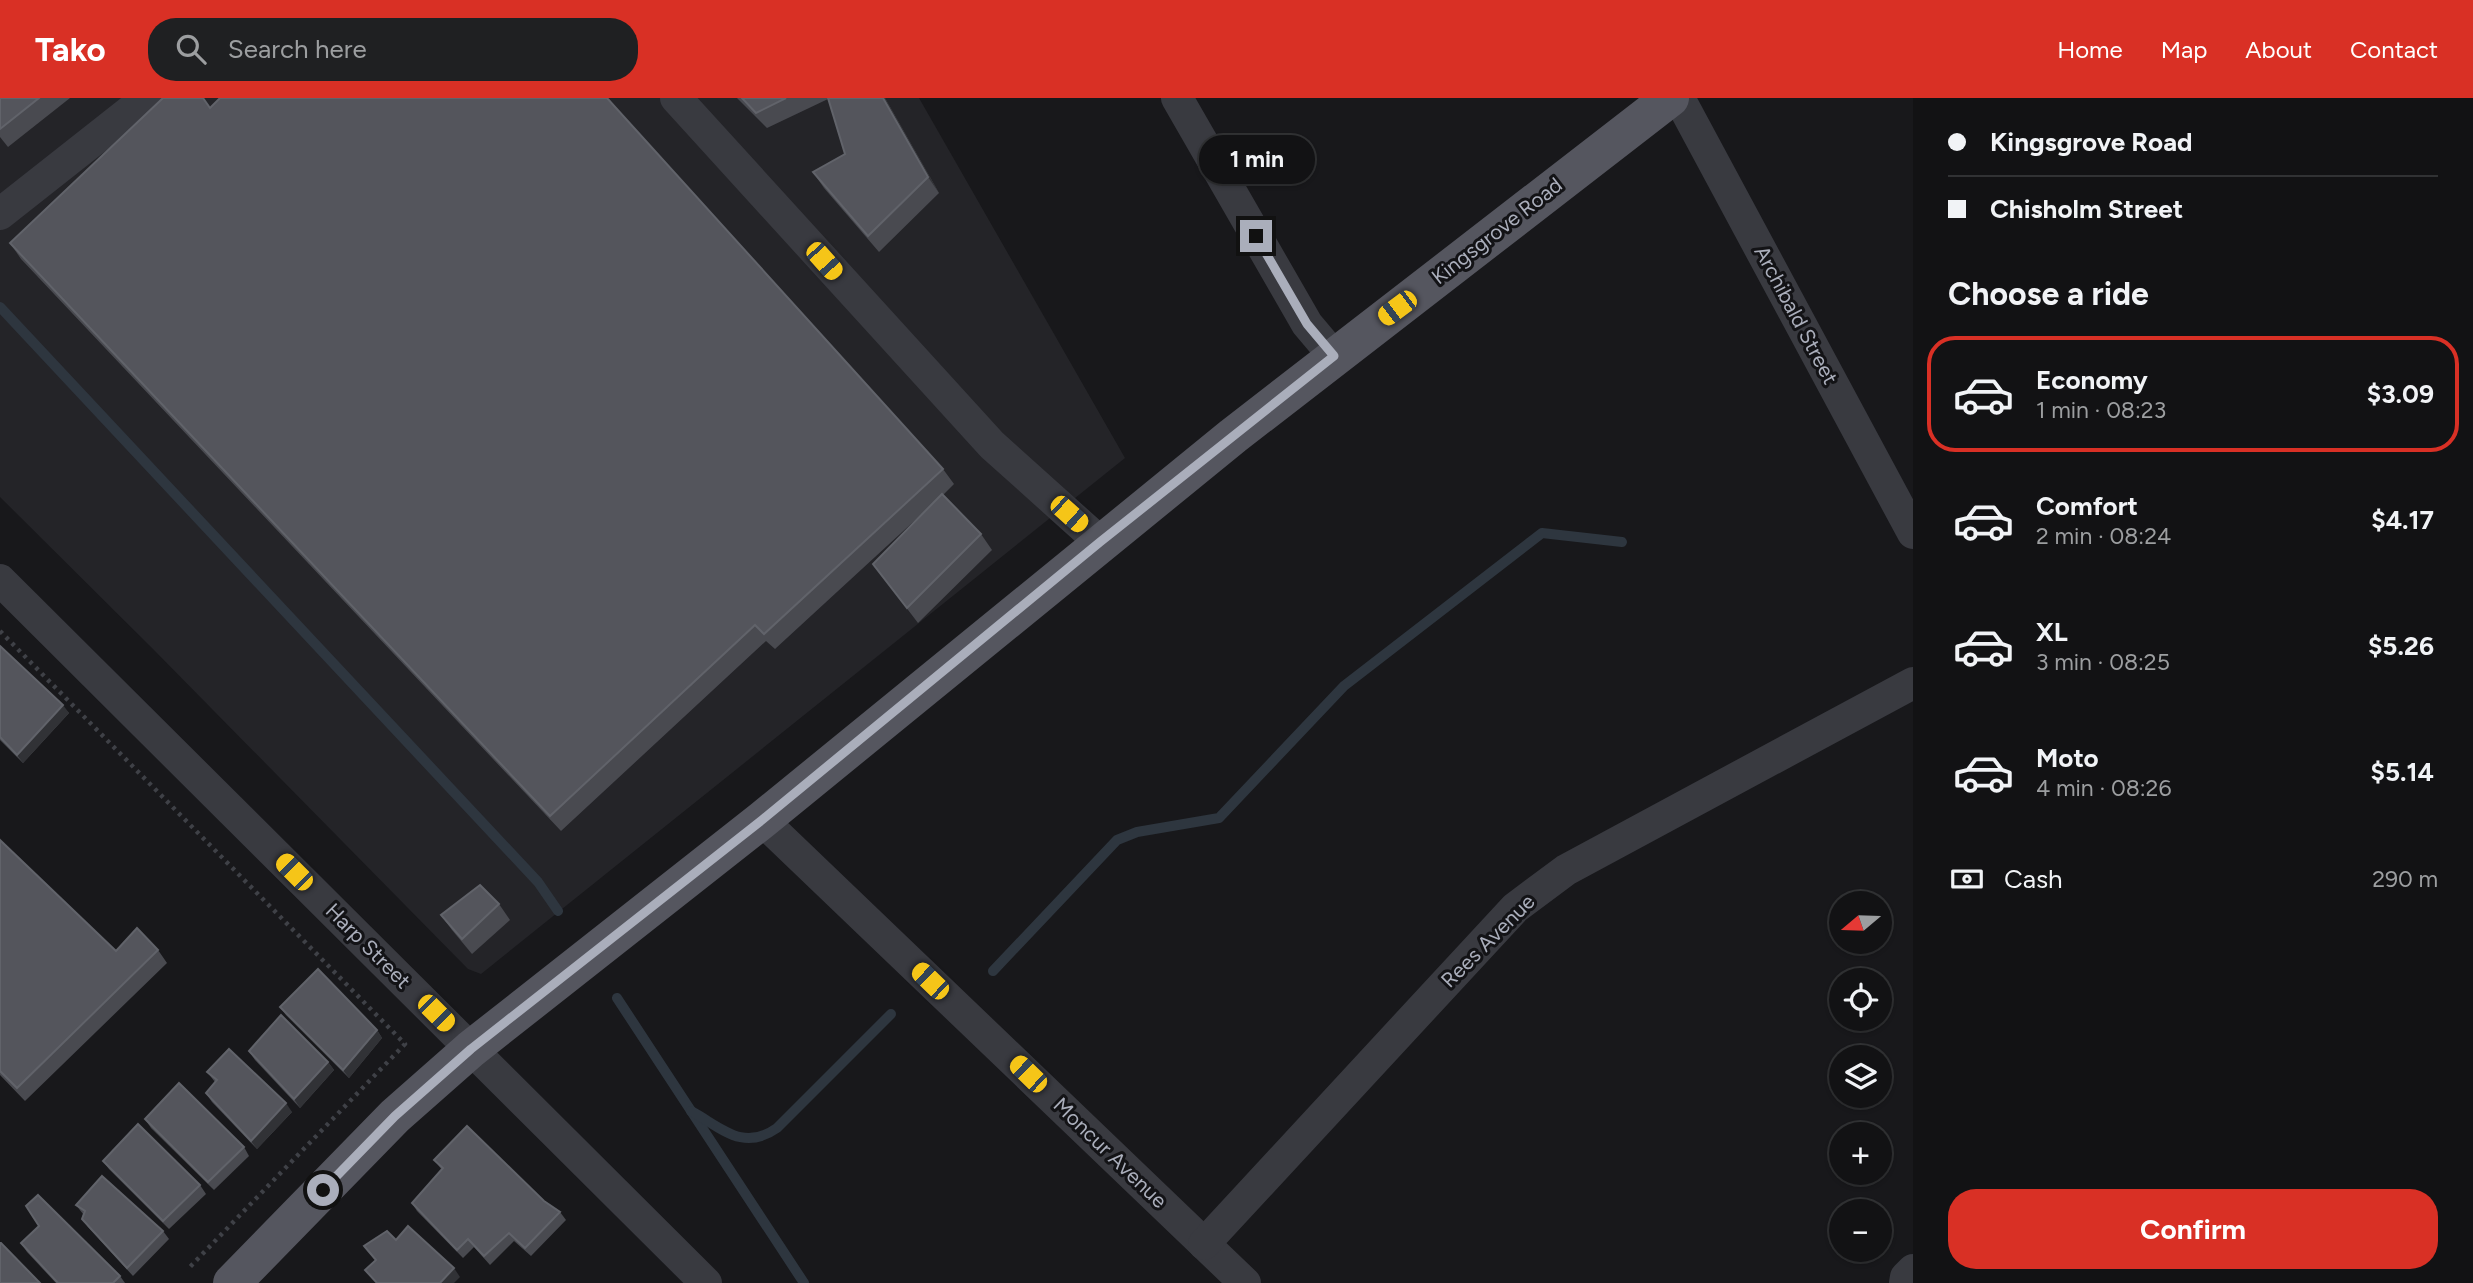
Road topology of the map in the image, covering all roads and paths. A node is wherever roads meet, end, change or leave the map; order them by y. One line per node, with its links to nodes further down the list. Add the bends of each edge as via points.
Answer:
1 (148, 98): 6 (street)
2 (676, 98): 9 (street, via 992,445)
3 (1177, 98): 7 (street, via 1307,324)
4 (1670, 98): 7 (main road, Kingsgrove Road)
5 (1679, 98): 8 (street, Archibald Street)
6 (0, 214)
7 (1334, 356): 9 (main road, Kingsgrove Road)
8 (1913, 533)
9 (1100, 542): 13 (main road, Kingsgrove Road)
10 (0, 580): 14 (street, Harp Street)
11 (0, 631): 16 (path, via 405,1044)
12 (1913, 683): 15 (street, Rees Avenue, via 1566,870 1516,908)
13 (762, 820): 14 (main road, Kingsgrove Road); 15 (street, Moncur Avenue)
14 (471, 1049): 18 (main road, Kingsgrove Road, via 395,1116); 19 (street, Harp Street)
15 (1204, 1244): 20 (street, Moncur Avenue)
16 (187, 1270)
17 (1913, 1270): 21 (street)
18 (232, 1283)
19 (706, 1283)
20 (1245, 1283)
21 (1905, 1283)

